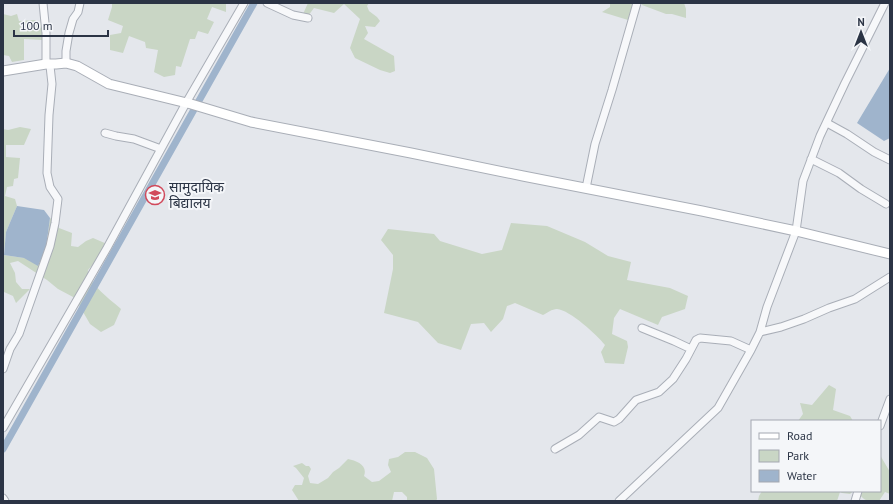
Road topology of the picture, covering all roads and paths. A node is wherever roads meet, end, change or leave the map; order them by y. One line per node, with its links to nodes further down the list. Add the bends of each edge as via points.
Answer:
1 (43, 3): 9 (street)
2 (80, 3): 8 (street, via 69,32)
3 (244, 3): 11 (street)
4 (267, 3): 7 (street)
5 (637, 3): 17 (street, via 595,144)
6 (885, 3): 12 (street)
7 (308, 18)
8 (66, 63): 9 (main road); 11 (main road, via 77,66 109,84)
9 (46, 64): 10 (main road); 26 (street, via 50,66 52,84 47,173 50,187 58,200 55,223 50,246)
10 (3, 72)
11 (189, 104): 14 (street); 17 (main road, via 251,122)
12 (827, 123): 15 (street); 16 (street)
13 (106, 133): 14 (street)
14 (161, 149): 29 (street)
15 (811, 160): 18 (street, via 839,173); 19 (street, via 803,181)
16 (890, 160)
17 (586, 188): 19 (main road)
18 (886, 204)
19 (796, 231): 20 (main road); 23 (street)
20 (890, 254)
21 (890, 277): 23 (street, via 855,299 781,327)
22 (642, 328): 24 (street)
23 (760, 332): 25 (street)
24 (691, 350): 25 (street, via 700,338 731,342); 30 (street, via 673,379 659,392 636,400 614,422 599,418 579,435)
25 (751, 350): 33 (street, via 718,408)
26 (3, 369)
27 (890, 399): 28 (street)
28 (881, 423)
29 (3, 428)
30 (556, 449)
31 (3, 498): 32 (street)
32 (5, 501)
33 (619, 501)

